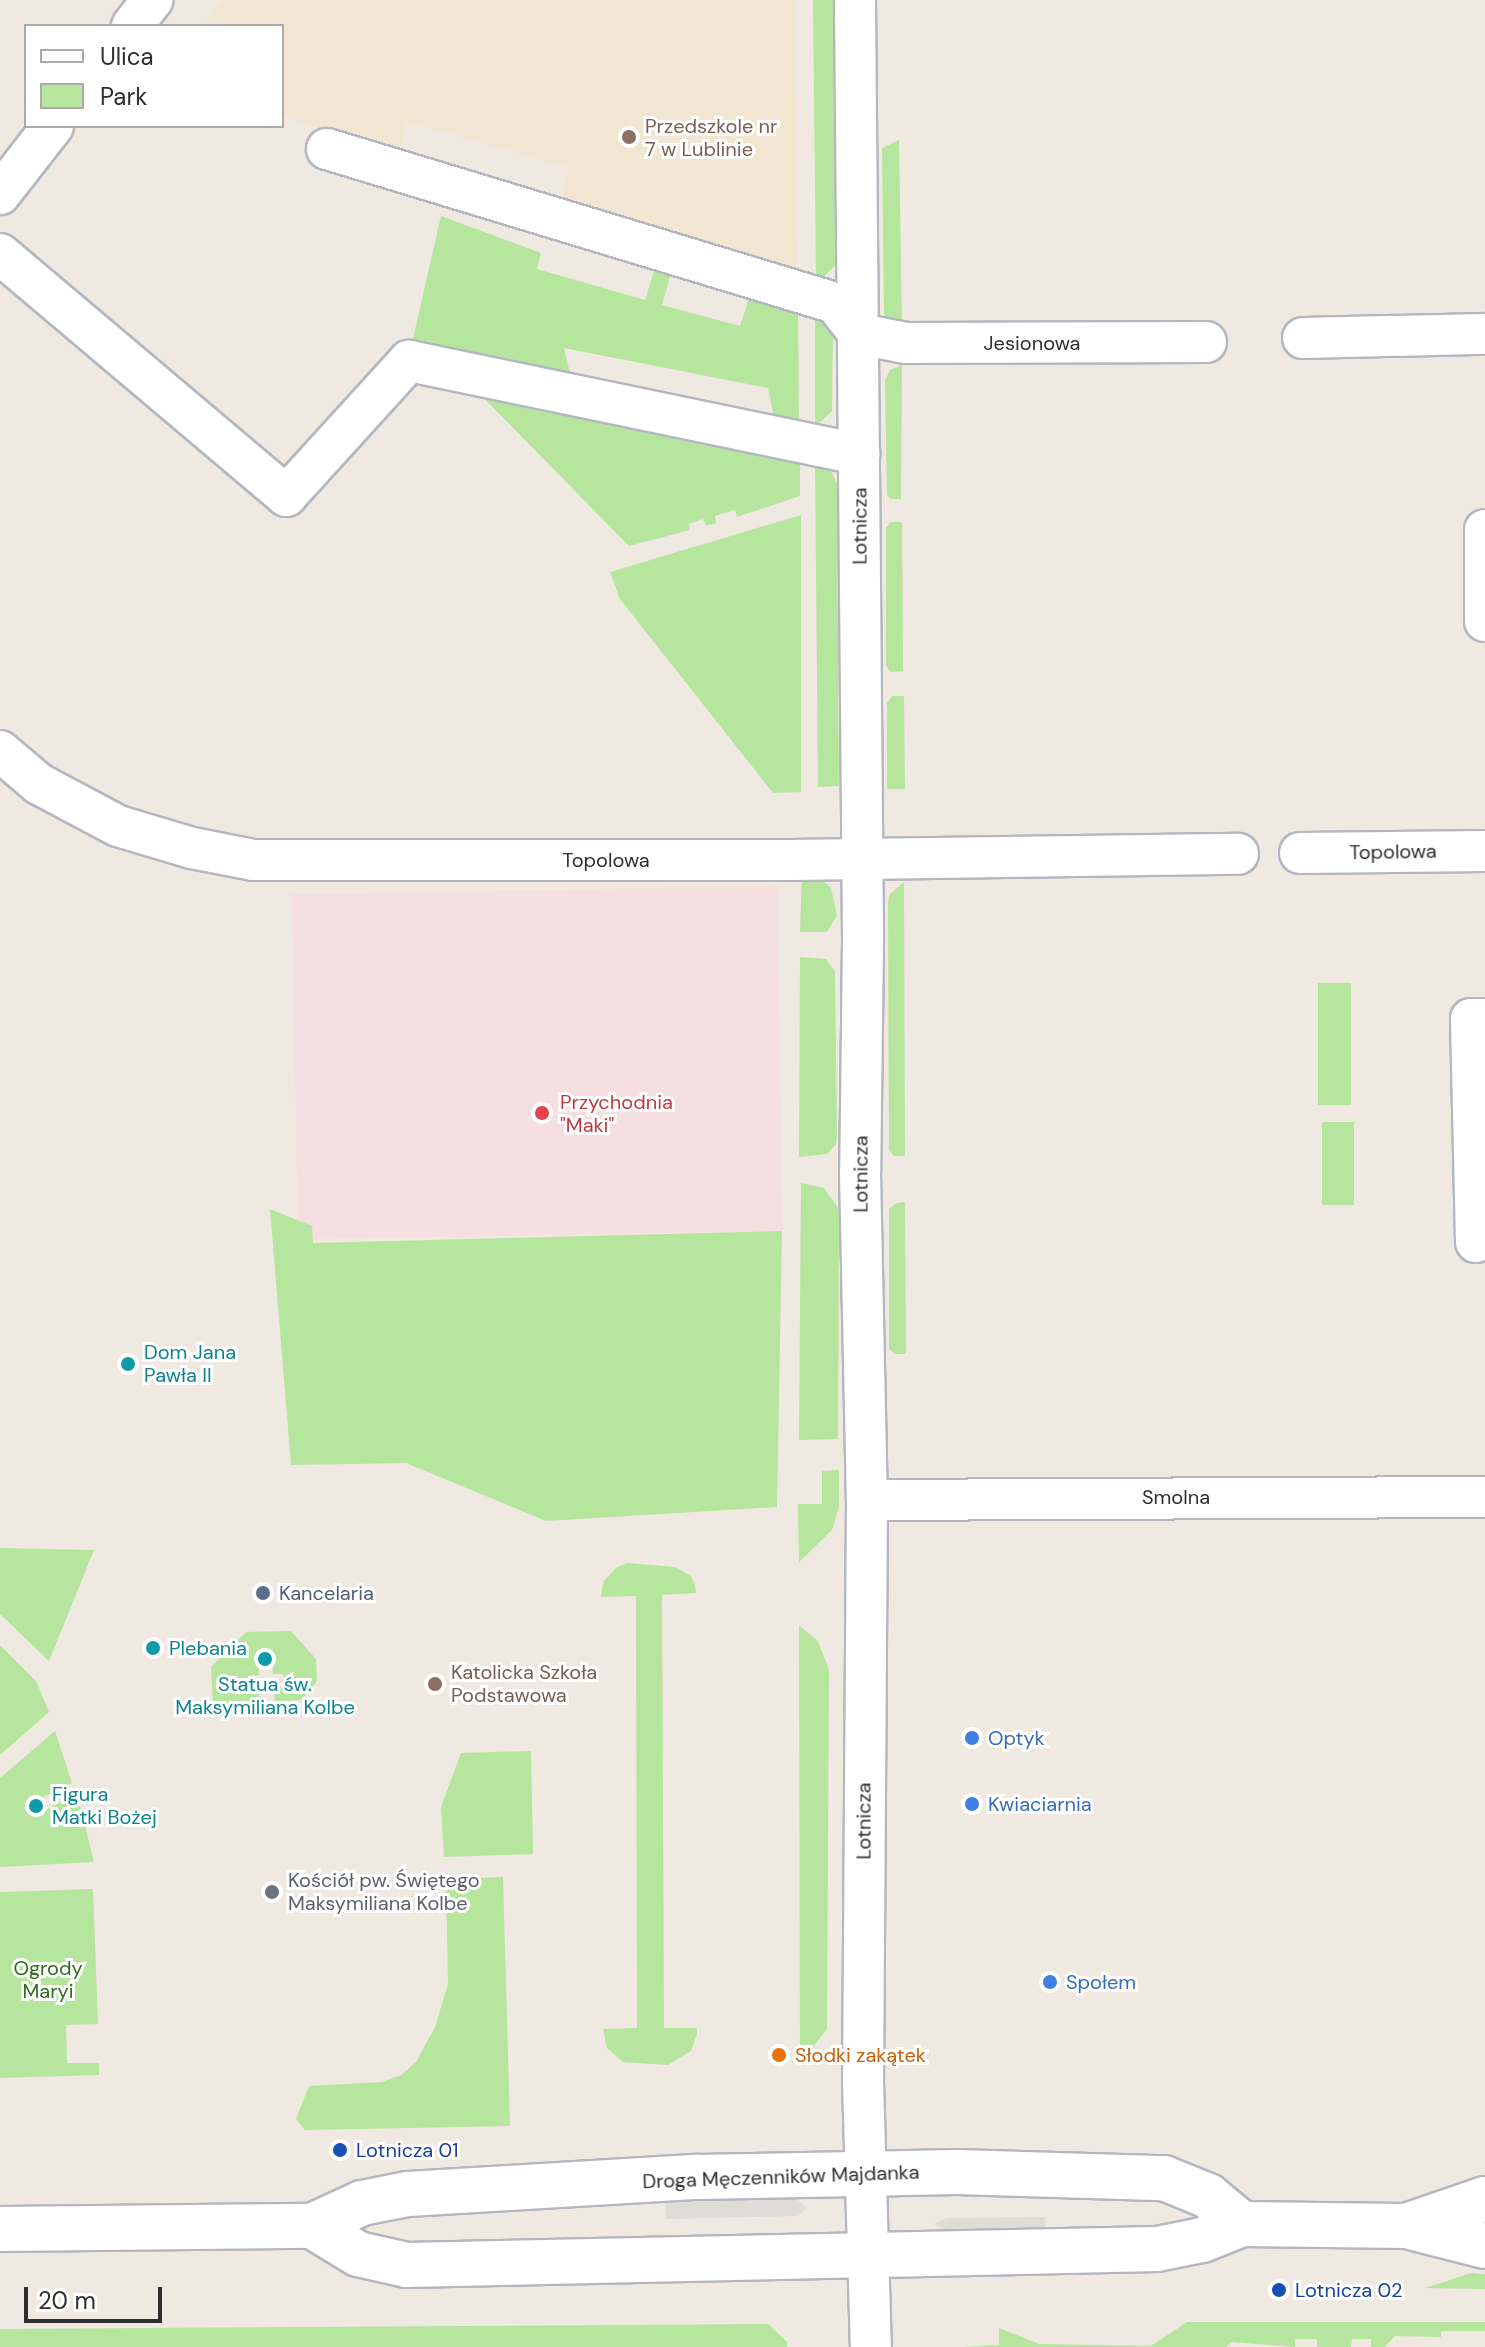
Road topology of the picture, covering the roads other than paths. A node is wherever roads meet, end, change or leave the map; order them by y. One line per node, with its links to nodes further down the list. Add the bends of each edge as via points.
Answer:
1 (152, 0): 3 (street)
2 (855, 0): 8 (street, Lotnicza)
3 (134, 24)
4 (51, 128): 6 (street)
5 (327, 149): 8 (street, via 835,303)
6 (0, 194)
7 (0, 254): 12 (street, via 286,496 409,361)
8 (859, 334): 11 (street, Jesionowa, via 906,343); 12 (street, Lotnicza)
9 (1485, 334): 10 (street)
10 (1303, 338)
11 (1206, 342)
12 (860, 454): 19 (street, Lotnicza)
13 (1485, 530): 14 (street)
14 (1485, 621)
15 (0, 751): 19 (street, Topolowa, via 39,784 118,826 253,860)
16 (1485, 851): 17 (street, Topolowa)
17 (1300, 853)
18 (1238, 854): 19 (street, Topolowa)
19 (862, 859): 23 (street, Lotnicza, via 860,1172)
20 (1485, 1019): 21 (street, via 1471,1019)
21 (1476, 1242)
22 (1485, 1497): 23 (street, Smolna)
23 (867, 1500): 24 (street, Lotnicza)
24 (864, 2174): 26 (street, Droga Męczenników Majdanka, via 1164,2178 1208,2196); 27 (street, Droga Męczenników Majdanka, via 698,2177 408,2194 362,2203); 31 (street, Lotnicza)
25 (1485, 2199): 28 (street)
26 (1242, 2224): 28 (street); 31 (street, via 1202,2240 1157,2249)
27 (312, 2226): 29 (street, Droga Męczenników Majdanka); 31 (street, via 358,2254 407,2265)
28 (1406, 2226): 30 (street)
29 (0, 2229)
30 (1485, 2246)
31 (868, 2255): 32 (street, Lotnicza)
32 (871, 2347)

